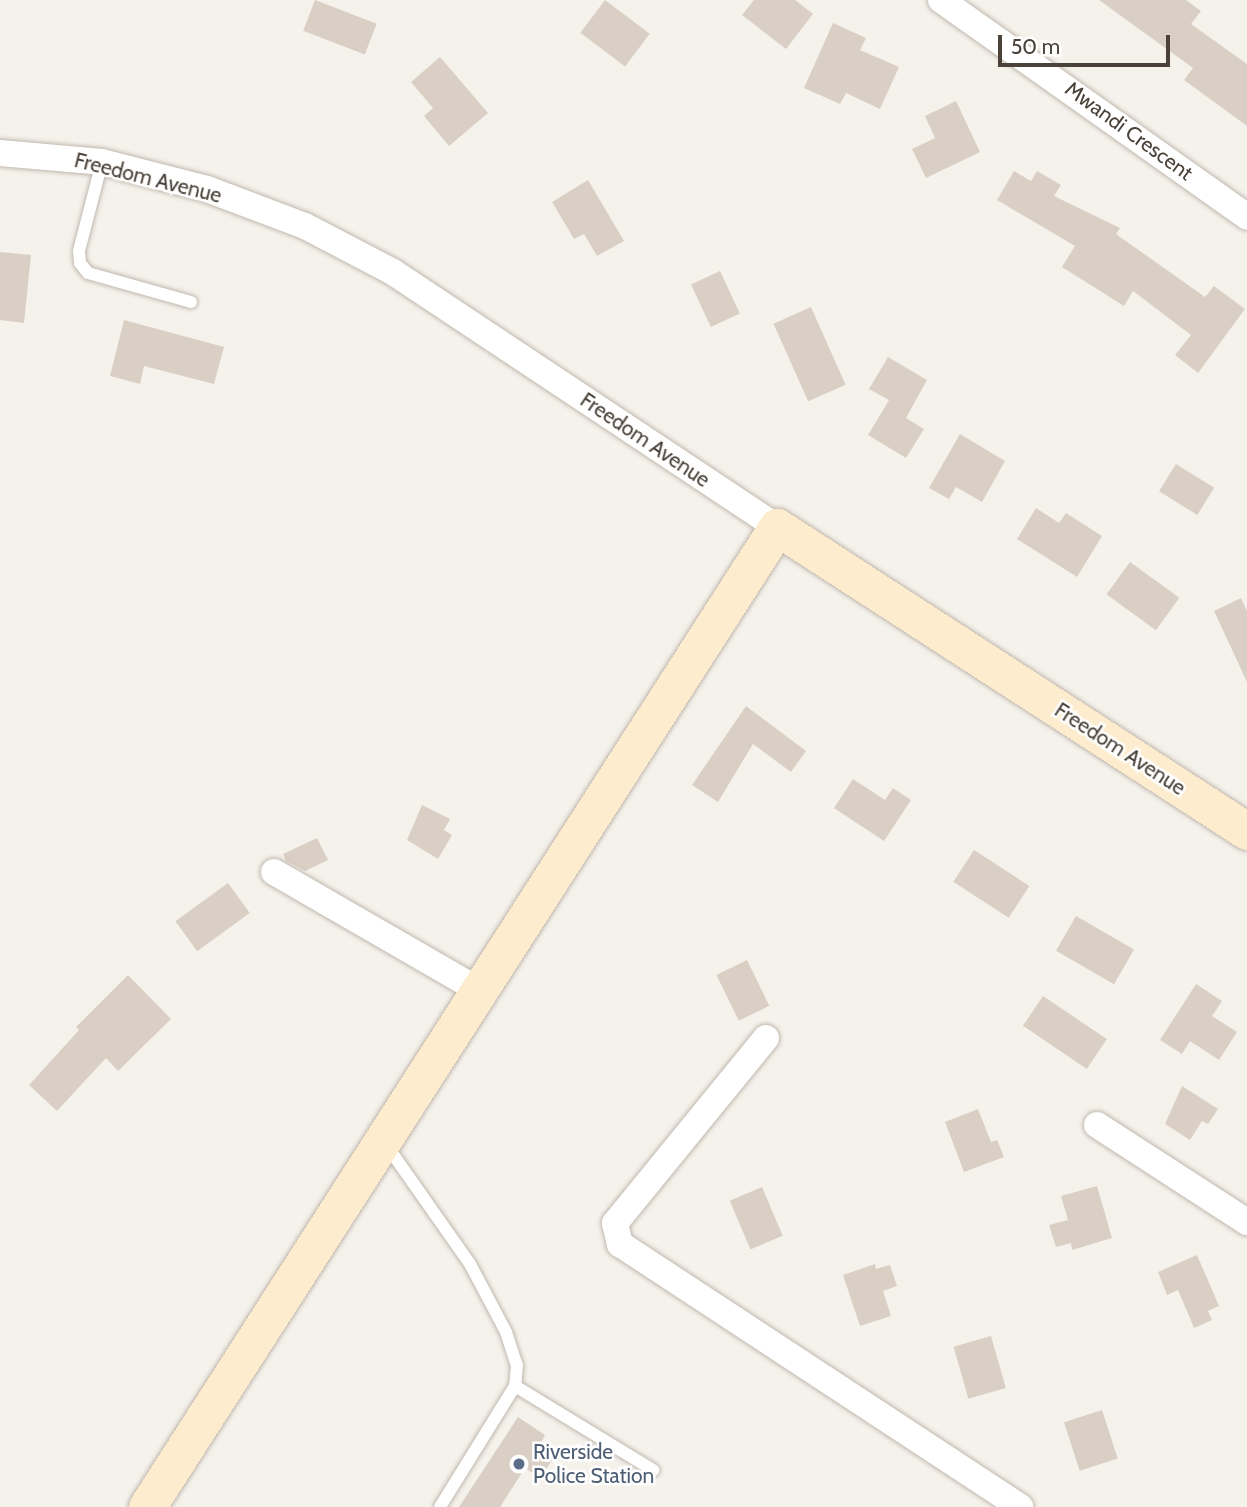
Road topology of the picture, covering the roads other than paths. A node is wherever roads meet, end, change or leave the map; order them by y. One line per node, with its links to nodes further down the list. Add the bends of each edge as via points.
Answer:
1 (941, 0): 4 (street, Mwandi Crescent)
2 (0, 153): 3 (street, Freedom Avenue)
3 (102, 162): 5 (lane, via 80,262 88,273); 6 (street, Freedom Avenue, via 207,189 305,226 393,272)
4 (1247, 217)
5 (191, 302)
6 (777, 527): 7 (main road, Freedom Avenue); 9 (main road)
7 (1247, 831)
8 (274, 872): 9 (street)
9 (478, 990): 12 (main road)
10 (766, 1038): 18 (street, via 615,1223 621,1244)
11 (1097, 1125): 13 (street)
12 (383, 1140): 14 (lane, via 470,1264 506,1332 517,1365); 16 (main road)
13 (1247, 1222)
14 (515, 1386): 15 (lane); 17 (lane)
15 (653, 1471)
16 (147, 1507)
17 (440, 1507)
18 (1020, 1507)

